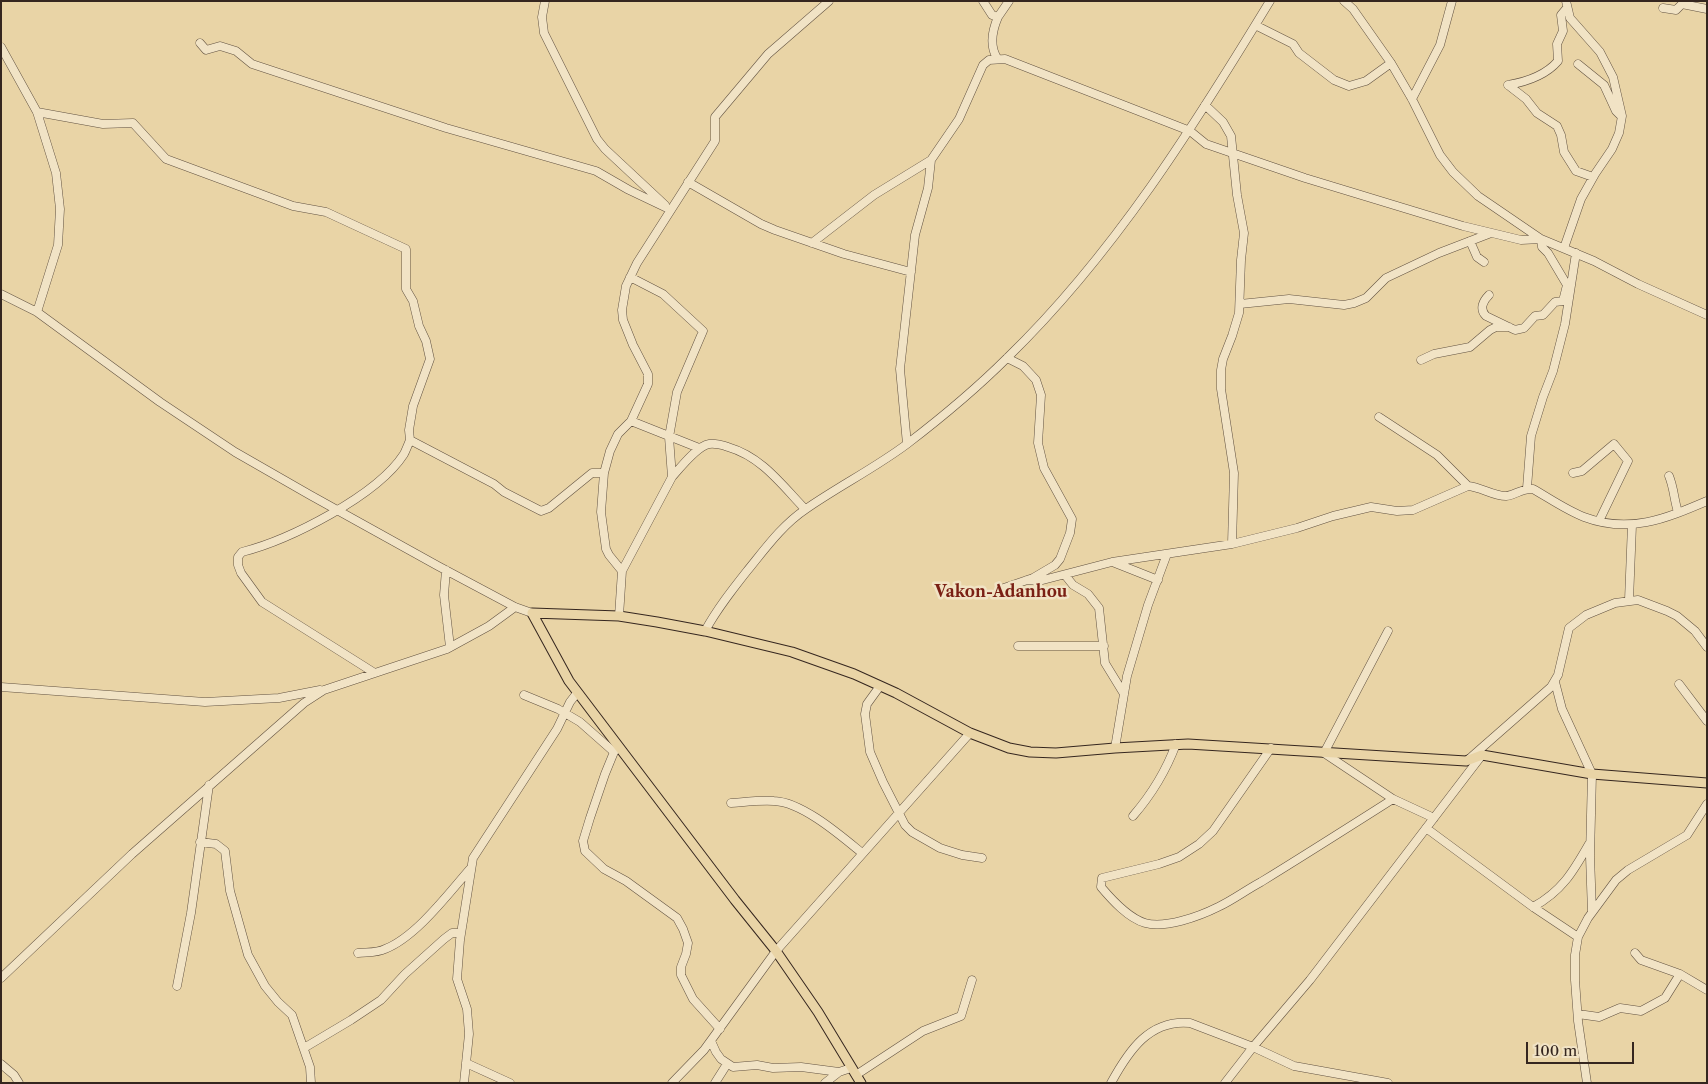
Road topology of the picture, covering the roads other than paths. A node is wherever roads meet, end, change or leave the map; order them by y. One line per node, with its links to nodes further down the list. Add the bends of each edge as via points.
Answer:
1 (545, 1): 27 (street, via 544,33 597,139)
2 (829, 1): 26 (street, via 768,54 715,117 715,141)
3 (983, 1): 11 (street, via 992,15)
4 (1008, 1): 11 (street)
5 (1270, 1): 12 (street)
6 (1344, 1): 16 (street)
7 (1452, 1): 18 (street, via 1440,45)
8 (1566, 5): 21 (street, via 1570,18 1600,52 1613,77); 25 (street, via 1561,15 1563,31 1557,44 1558,61 1529,80 1508,85 1542,117 1557,126 1564,152 1576,171)
9 (1663, 8): 10 (street, via 1676,10 1682,4)
10 (1707, 9)
11 (998, 17): 15 (street, via 992,42)
12 (1256, 26): 16 (street, via 1293,44 1299,53 1334,80 1349,86 1366,80); 19 (street)
13 (200, 43): 27 (street, via 206,50 220,46 236,51 252,64 408,116 596,171)
14 (1, 47): 20 (street)
15 (997, 58): 22 (street); 24 (street, via 983,65 959,119)
16 (1391, 63): 18 (street)
17 (1578, 64): 21 (street, via 1604,85 1616,111)
18 (1412, 99): 29 (street, via 1440,155 1453,172 1478,196)
19 (1205, 105): 22 (street); 23 (street, via 1228,129)
20 (37, 112): 40 (street, via 56,173 60,209 58,245); 48 (street, via 103,124 133,123 166,159 292,206 326,212 406,249 406,289 413,301 430,359 413,406)
21 (1622, 116): 25 (street, via 1612,149)
22 (1190, 130): 23 (street, via 1206,144); 43 (street, via 1073,287)
23 (1232, 153): 28 (street); 39 (street, via 1244,233)
24 (931, 160): 31 (street, via 874,195); 35 (street)
25 (1593, 177): 32 (street, via 1581,199)
26 (688, 182): 27 (street); 31 (street, via 761,224)
27 (671, 210): 36 (street)
28 (1491, 233): 29 (street, via 1521,240); 30 (street)
29 (1541, 239): 32 (street); 42 (street, via 1542,247 1566,285 1563,302 1555,302 1524,328 1516,330)
30 (1470, 241): 34 (street, via 1477,257); 39 (street, via 1386,278 1366,298 1354,303 1344,305 1289,299)
31 (812, 243): 35 (street)
32 (1564, 248): 33 (street)
33 (1576, 252): 41 (street); 56 (street, via 1565,324 1531,436)
34 (1484, 262)
35 (910, 272): 49 (street, via 900,369)
36 (630, 277): 46 (street, via 622,302 623,320 648,374 648,384); 47 (street, via 662,294 703,331 677,392)
37 (1, 294): 40 (street)
38 (1489, 295): 42 (street, via 1484,300 1483,313)
39 (1240, 304): 63 (street, via 1221,370 1234,473)
40 (37, 312): 59 (street, via 194,426)
41 (1707, 315)
42 (1509, 327): 44 (street, via 1490,330 1470,348 1434,354)
43 (1007, 358): 49 (street); 69 (street, via 1023,366 1036,380 1042,394 1038,443 1044,468 1072,519 1060,559)
44 (1420, 360)
45 (1379, 416): 55 (street, via 1437,455)
46 (630, 421): 47 (street); 51 (street, via 618,434)
47 (669, 437): 50 (street); 54 (street)
48 (410, 440): 51 (street, via 541,511 550,508 587,476); 59 (street, via 404,454 377,481)
49 (907, 444): 58 (street)
50 (699, 448): 54 (street); 58 (street, via 709,443 740,451 763,464)
51 (604, 473): 67 (street, via 601,512 606,549)
52 (1573, 473): 61 (street, via 1582,471 1614,444 1628,461)
53 (1669, 476): 60 (street)
54 (672, 477): 67 (street)
55 (1468, 486): 56 (street, via 1503,496); 63 (street, via 1413,510 1371,507)
56 (1527, 488): 61 (street, via 1582,516)
57 (1707, 501): 60 (street)
58 (805, 509): 76 (street, via 766,547 722,603)
59 (336, 510): 66 (street); 82 (street, via 317,523 242,552 238,565 262,602)
60 (1678, 512): 62 (street)
61 (1599, 521): 62 (street)
62 (1632, 525): 72 (street)
63 (1232, 544): 64 (street)
64 (1167, 554): 65 (street); 70 (street)
65 (1112, 562): 68 (street); 70 (street)
66 (446, 570): 73 (street); 81 (street, via 444,595)
67 (622, 571): 75 (street)
68 (1065, 575): 69 (street); 80 (street, via 1099,608)
69 (1028, 580): 71 (street)
70 (1158, 580): 89 (street)
71 (1001, 589)
72 (1629, 600): 78 (street, via 1649,603 1677,616 1696,631); 83 (street, via 1599,608 1573,623 1567,633)
73 (515, 607): 74 (street); 81 (street, via 489,626)
74 (532, 613): 75 (main road); 88 (main road)
75 (619, 616): 76 (main road)
76 (705, 631): 85 (main road, via 792,652)
77 (1388, 631): 98 (street)
78 (1706, 645)
79 (1018, 646): 80 (street)
80 (1104, 646): 89 (street, via 1105,663)
81 (450, 647): 82 (street)
82 (373, 672): 87 (street)
83 (1555, 682): 100 (street); 101 (street, via 1562,709)
84 (1679, 684): 92 (street)
85 (880, 686): 93 (main road); 107 (street, via 867,704 865,714 870,752)
86 (1, 687): 87 (street, via 205,702 250,701)
87 (324, 690): 103 (street, via 286,717)
88 (577, 693): 91 (street); 97 (main road)
89 (1124, 694): 95 (street)
90 (524, 695): 91 (street)
91 (565, 713): 97 (street); 115 (street, via 480,846)
92 (1707, 721)
93 (970, 733): 95 (main road, via 1009,748 1030,752 1056,754); 107 (street)
94 (1176, 744): 95 (main road); 96 (main road); 108 (street, via 1161,777)
95 (1115, 748)
96 (1271, 748): 98 (main road); 104 (street, via 1213,831 1199,844 1159,864 1102,878 1101,887 1144,923 1162,924 1198,916 1290,864)
97 (616, 750): 120 (main road); 129 (street, via 583,841 585,851 604,869 677,918 688,943 681,975 693,998)
98 (1324, 753): 100 (main road); 104 (street)
99 (1482, 756): 100 (main road); 101 (main road); 109 (street)
100 (1466, 761)
101 (1592, 774): 102 (main road); 112 (street)
102 (1707, 783)
103 (209, 785): 111 (street); 124 (street)
104 (1392, 799): 109 (street)
105 (731, 803): 113 (street, via 774,801 790,804 820,821)
106 (1707, 804): 117 (street, via 1687,836 1621,875)
107 (899, 812): 113 (street); 114 (street, via 912,832 940,848)
108 (1132, 816)
109 (1434, 818): 110 (street)
110 (1426, 828): 116 (street); 131 (street, via 1310,980)
111 (200, 842): 126 (street); 132 (street, via 216,844 225,851 230,891 248,955 265,986 292,1015)
112 (1590, 842): 116 (street, via 1566,882); 117 (street)
113 (862, 853): 120 (street)
114 (982, 858)
115 (470, 869): 118 (street); 121 (street, via 414,931 397,944 374,952)
116 (1533, 908): 119 (street)
117 (1592, 912): 119 (street)
118 (461, 933): 132 (street, via 452,933 444,939 381,1000); 133 (street, via 457,979 467,1009)
119 (1578, 936): 128 (street, via 1575,955)
120 (776, 951): 129 (street); 137 (main road)
121 (358, 952)
122 (1635, 953): 123 (street, via 1641,960)
123 (1680, 974): 127 (street); 128 (street, via 1665,998 1641,1012 1620,1008 1599,1017)
124 (1, 978)
125 (972, 980): 137 (street, via 961,1016 922,1030)
126 (177, 986)
127 (1707, 990)
128 (1578, 1014): 148 (street)
129 (720, 1029): 130 (street)
130 (711, 1041): 135 (street); 142 (street)
131 (1253, 1047): 145 (street, via 1190,1023 1169,1023 1150,1032 1132,1051); 146 (street); 147 (street, via 1294,1066)
132 (304, 1048): 139 (street)
133 (466, 1063): 140 (street); 141 (street)
134 (1, 1064): 138 (street)
135 (727, 1064): 136 (street, via 733,1067 801,1067); 143 (street)
136 (839, 1072): 137 (street); 144 (street)
137 (856, 1075)
138 (19, 1083)
139 (311, 1083)
140 (464, 1083)
141 (510, 1083)
142 (672, 1083)
143 (715, 1083)
144 (825, 1083)
145 (1111, 1083)
146 (1226, 1083)
147 (1388, 1083)
148 (1587, 1083)

